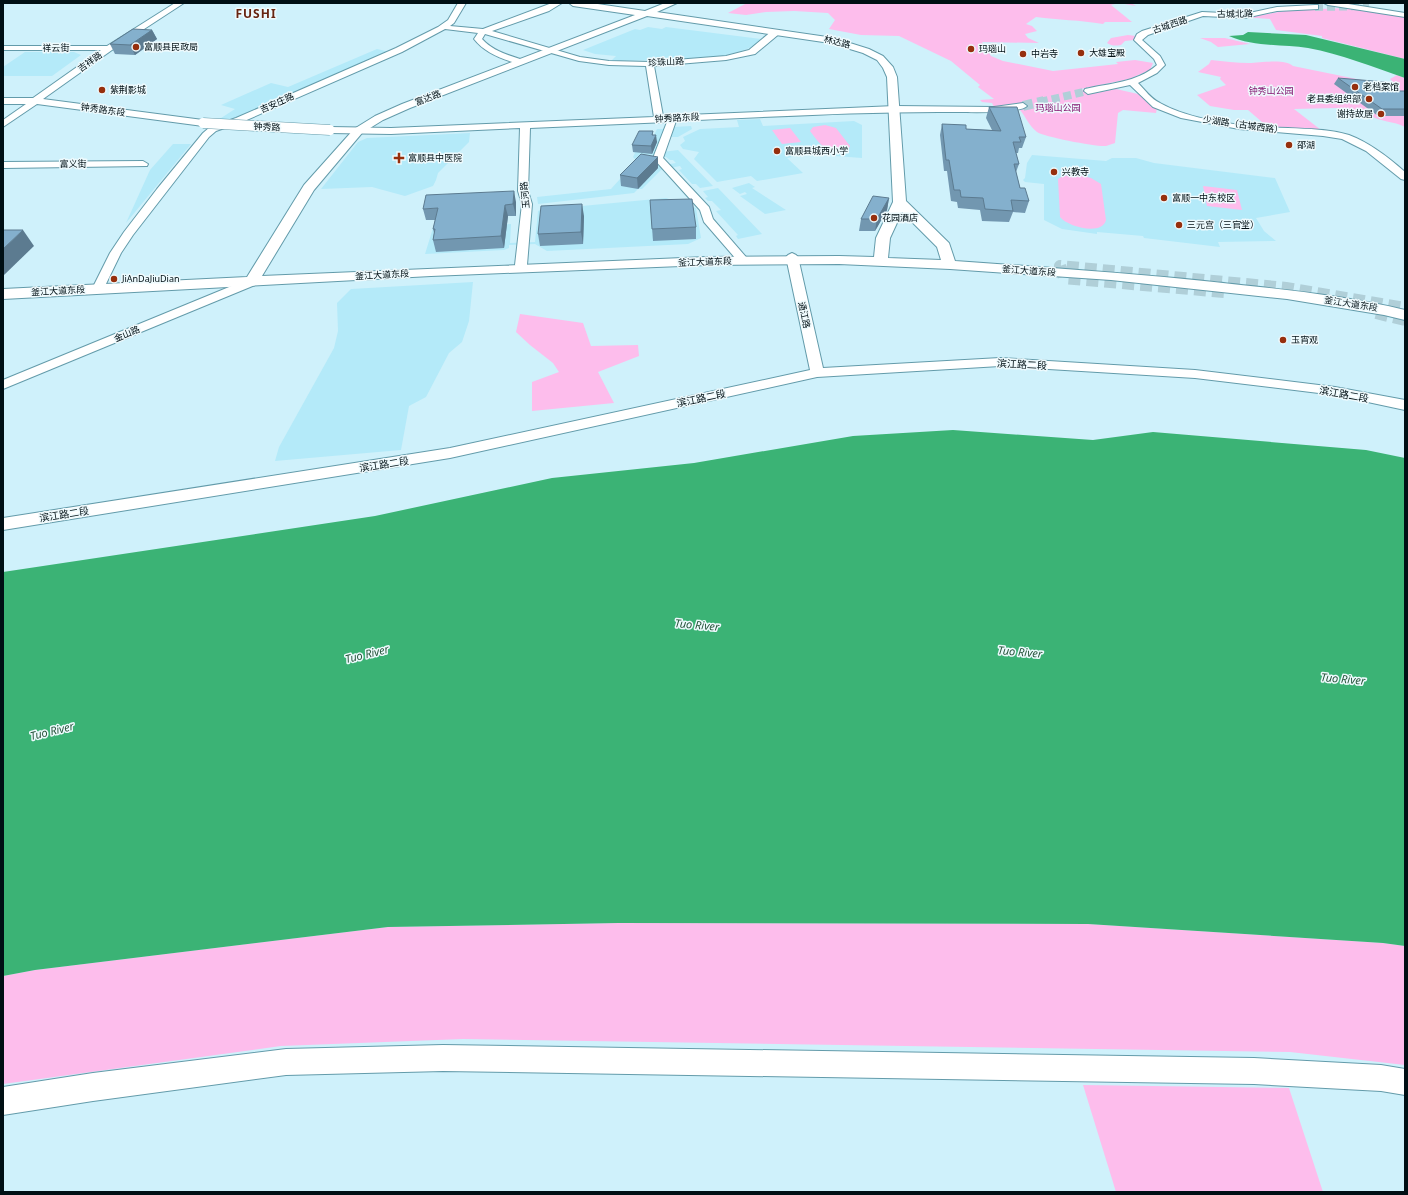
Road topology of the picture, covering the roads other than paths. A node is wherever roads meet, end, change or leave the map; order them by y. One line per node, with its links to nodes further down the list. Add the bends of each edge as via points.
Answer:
1 (180, 3): 17 (street, 吉祥路)
2 (462, 3): 13 (street, 吉安庄路, via 451,21)
3 (558, 3): 14 (street)
4 (573, 3): 11 (main road, 林达路)
5 (673, 3): 11 (main road, 富达路)
6 (1328, 3): 12 (street)
7 (1369, 6): 9 (street)
8 (1315, 7): 10 (street, 古城北路, via 1277,9 1245,16)
9 (1405, 7)
10 (1199, 12): 21 (street, 古城西路, via 1140,36 1138,40 1141,45 1156,56 1161,65)
11 (645, 14): 15 (main road, 林达路); 18 (main road, 富达路)
12 (1405, 15)
13 (443, 27): 14 (street, 珍珠山路); 44 (street, 吉安庄路, via 399,50 206,134 148,207 118,251)
14 (483, 32): 18 (street, 珍珠山路); 19 (street, via 478,39 483,45)
15 (776, 32): 20 (street, 珍珠山路, via 752,52 726,58); 26 (main road, 林达路, via 831,40 880,58 892,77)
16 (3, 48): 17 (street, 祥云街)
17 (109, 48): 24 (street, 吉祥路)
18 (550, 51): 19 (main road, 富达路); 20 (street, 珍珠山路, via 579,59 609,63)
19 (520, 62): 33 (main road, 富达路, via 406,106)
20 (650, 64): 28 (street)
21 (1132, 82): 22 (street); 36 (street, 少湖路（古城西路）, via 1157,105 1186,115 1259,129 1331,133 1361,144)
22 (1088, 91)
23 (3, 101): 24 (street, 钟秀路东段)
24 (36, 101): 29 (street, 钟秀路东段); 30 (street, 吉祥路)
25 (1023, 106): 26 (street, 钟秀路东段, via 986,110)
26 (896, 109): 27 (street, 钟秀路东段); 37 (main road, 林达路)
27 (673, 118): 28 (street, 钟秀路东段); 38 (street, via 658,158 705,208 708,220)
28 (659, 119): 31 (street, 钟秀路东段)
29 (203, 123): 32 (street, 钟秀路, bridge)
30 (3, 124)
31 (525, 125): 33 (street, 钟秀路东段); 42 (street, 玉河路, via 523,191 527,204)
32 (330, 130): 33 (street, 钟秀路东段)
33 (358, 131): 43 (main road, 富达路, via 309,188)
34 (143, 164): 35 (street, 富义街)
35 (3, 165)
36 (1405, 177)
37 (900, 202): 40 (main road, via 883,238); 41 (main road, via 944,246)
38 (740, 257): 39 (main road, 釜江大道东段); 42 (main road, 釜江大道东段)
39 (792, 258): 40 (main road, 釜江大道东段); 43 (main road, 釜江大道东段); 49 (street, 通江路)
40 (881, 259): 41 (main road, 釜江大道东段); 48 (main road, 釜江大道东段, via 1110,276 1287,294)
41 (948, 260): 47 (main road, 釜江大道东段, via 1278,289)
42 (521, 265): 43 (main road, 釜江大道东段)
43 (253, 279): 44 (main road, 釜江大道东段); 46 (main road, 釜江大道东段); 50 (street, 金山路)
44 (100, 285): 45 (main road, 釜江大道东段)
45 (3, 289)
46 (3, 294)
47 (1405, 307)
48 (1405, 315)
49 (817, 373): 51 (street, 滨江路二段, via 1000,362 1195,374 1335,391); 52 (street, 滨江路二段, via 450,453)
50 (3, 385)
51 (1405, 405)
52 (3, 524)
53 (1405, 1082): 54 (street, via 1381,1078 1254,1071 462,1058 286,1062)
54 (3, 1101)

